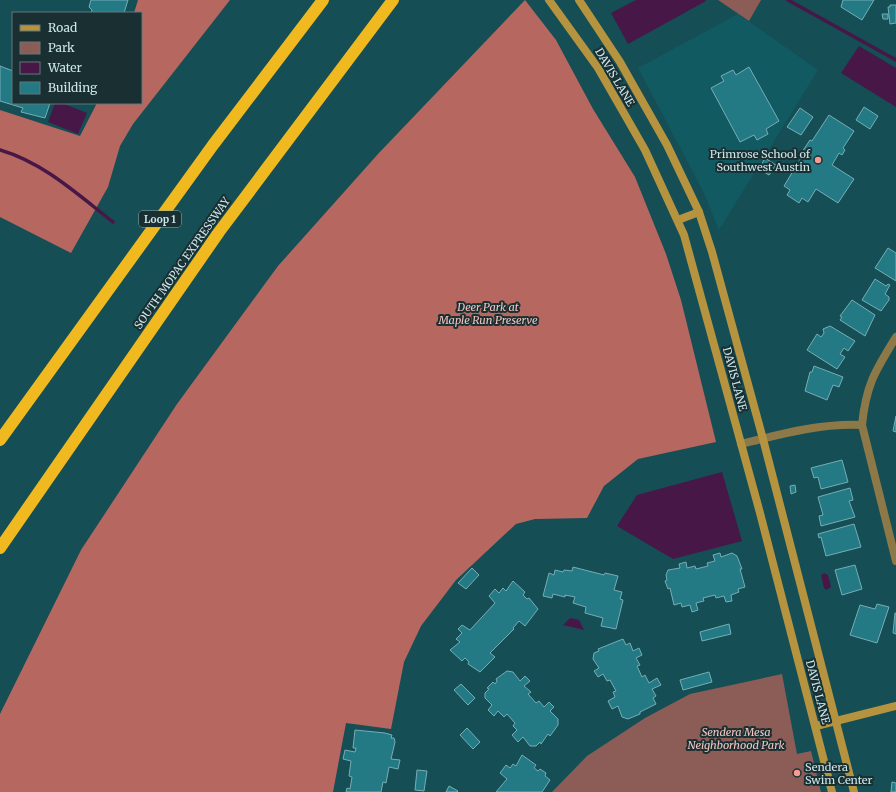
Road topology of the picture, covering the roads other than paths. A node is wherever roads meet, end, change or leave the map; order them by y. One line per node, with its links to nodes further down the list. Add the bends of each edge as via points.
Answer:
1 (322, 0): 10 (highway, Loop 1, via 213,145)
2 (394, 0): 12 (highway, SOUTH MOPAC EXPRESSWAY, via 219,232)
3 (549, 0): 6 (main road, DAVIS LANE, via 598,68 645,150)
4 (579, 0): 5 (main road, DAVIS LANE, via 631,80 667,145)
5 (699, 212): 6 (main road); 9 (main road, DAVIS LANE)
6 (678, 220): 11 (main road, DAVIS LANE)
7 (896, 337): 8 (street, via 870,381)
8 (862, 425): 9 (street, via 845,424 814,428); 14 (street)
9 (763, 439): 11 (street); 16 (main road, DAVIS LANE)
10 (0, 440)
11 (741, 444): 17 (main road, DAVIS LANE)
12 (3, 544): 13 (highway, SOUTH MOPAC EXPRESSWAY)
13 (0, 551)
14 (896, 561)
15 (896, 706): 16 (main road)
16 (835, 721): 17 (main road); 19 (main road, DAVIS LANE)
17 (816, 726): 18 (main road, DAVIS LANE)
18 (832, 792)
19 (854, 792)

